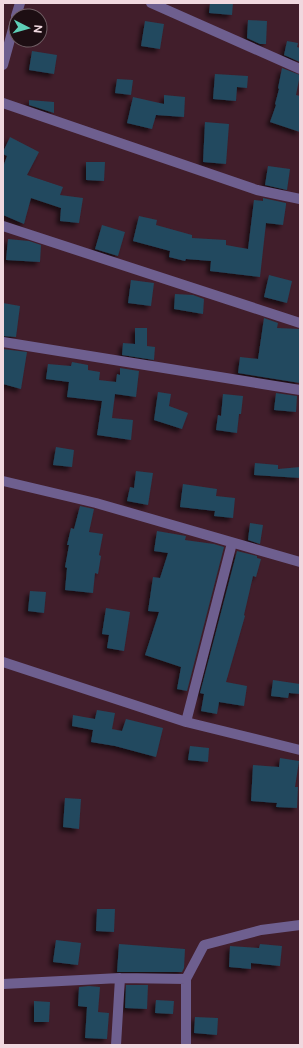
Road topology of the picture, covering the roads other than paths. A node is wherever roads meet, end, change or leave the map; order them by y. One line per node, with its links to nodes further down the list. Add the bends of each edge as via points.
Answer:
1 (151, 3): 4 (street)
2 (8, 47): 3 (street)
3 (3, 65)
4 (300, 69)
5 (3, 103): 6 (street, via 258,190)
6 (300, 199)
7 (3, 226): 8 (street)
8 (300, 323)
9 (3, 342): 10 (street)
10 (300, 390)
11 (3, 481): 12 (street, via 96,503)
12 (232, 543): 13 (street); 15 (street)
13 (300, 562)
14 (3, 662): 15 (street)
15 (186, 722): 16 (street)
16 (300, 750)
17 (300, 925): 19 (street, via 261,930 204,945)
18 (120, 978): 19 (street); 20 (street); 21 (street)
19 (186, 980): 22 (street)
20 (3, 984)
21 (116, 1045)
22 (186, 1045)

